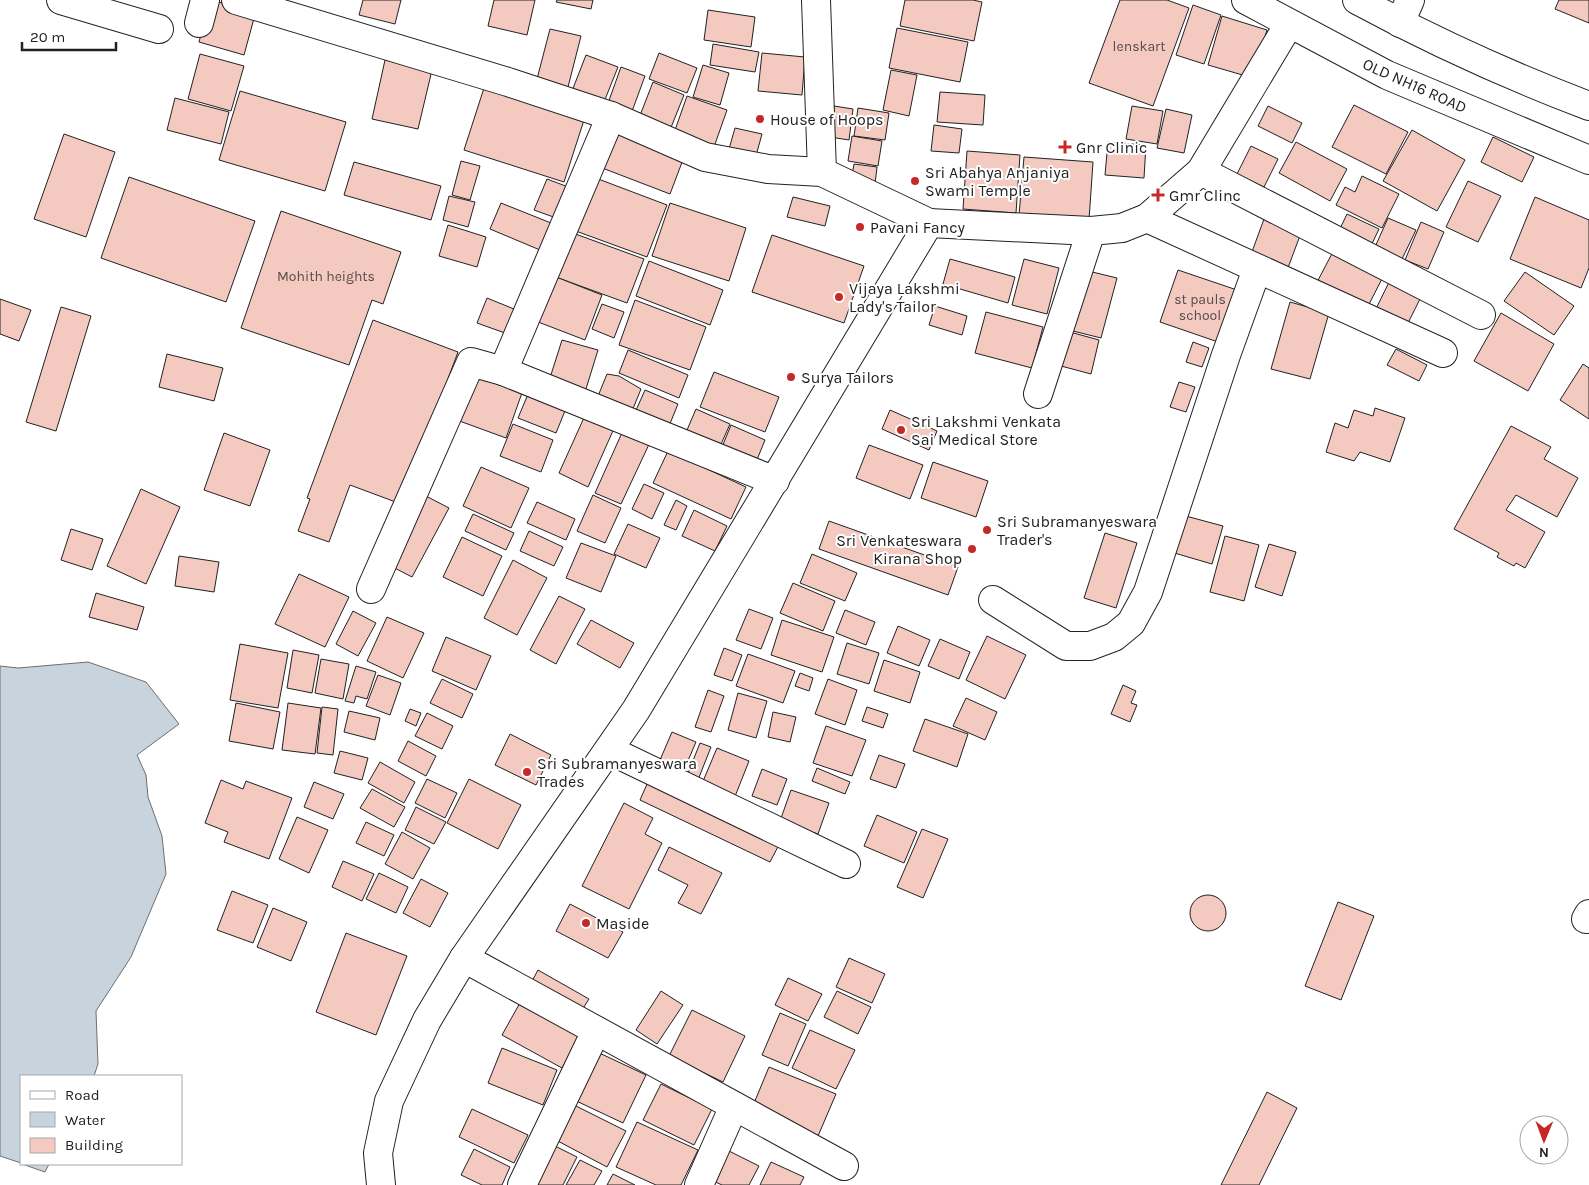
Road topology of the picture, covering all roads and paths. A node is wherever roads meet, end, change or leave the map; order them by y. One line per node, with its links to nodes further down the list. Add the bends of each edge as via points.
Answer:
1 (61, 0): 8 (street)
2 (236, 0): 10 (street)
3 (816, 0): 13 (street)
4 (1246, 0): 7 (street, OLD NH16 ROAD)
5 (1357, 0): 6 (street)
6 (1405, 12): 9 (street, via 1547,90)
7 (1289, 24): 11 (street, OLD NH16 ROAD, via 1387,75); 12 (street)
8 (159, 29)
9 (1589, 106)
10 (611, 116): 13 (street, via 705,157 768,169); 20 (street)
11 (1589, 160)
12 (1201, 171): 14 (street); 18 (street)
13 (822, 172): 15 (street)
14 (1147, 218): 16 (street, via 1122,228); 17 (street)
15 (929, 223): 16 (street); 22 (street)
16 (1091, 231): 21 (street)
17 (1257, 269): 19 (street); 24 (street, via 1148,592 1132,623 1114,637 1090,646 1066,646)
18 (1481, 315)
19 (1443, 353)
20 (503, 371): 22 (street); 23 (street, via 471,362)
21 (1038, 394)
22 (775, 481): 25 (street)
23 (371, 589)
24 (993, 600)
25 (609, 750): 26 (street); 27 (street)
26 (846, 864)
27 (464, 958): 28 (street); 31 (street, via 426,1020 389,1101 378,1154)
28 (596, 1031): 29 (street); 32 (street)
29 (734, 1106): 30 (street); 33 (street)
30 (844, 1166)
31 (381, 1185)
32 (522, 1185)
33 (699, 1185)

